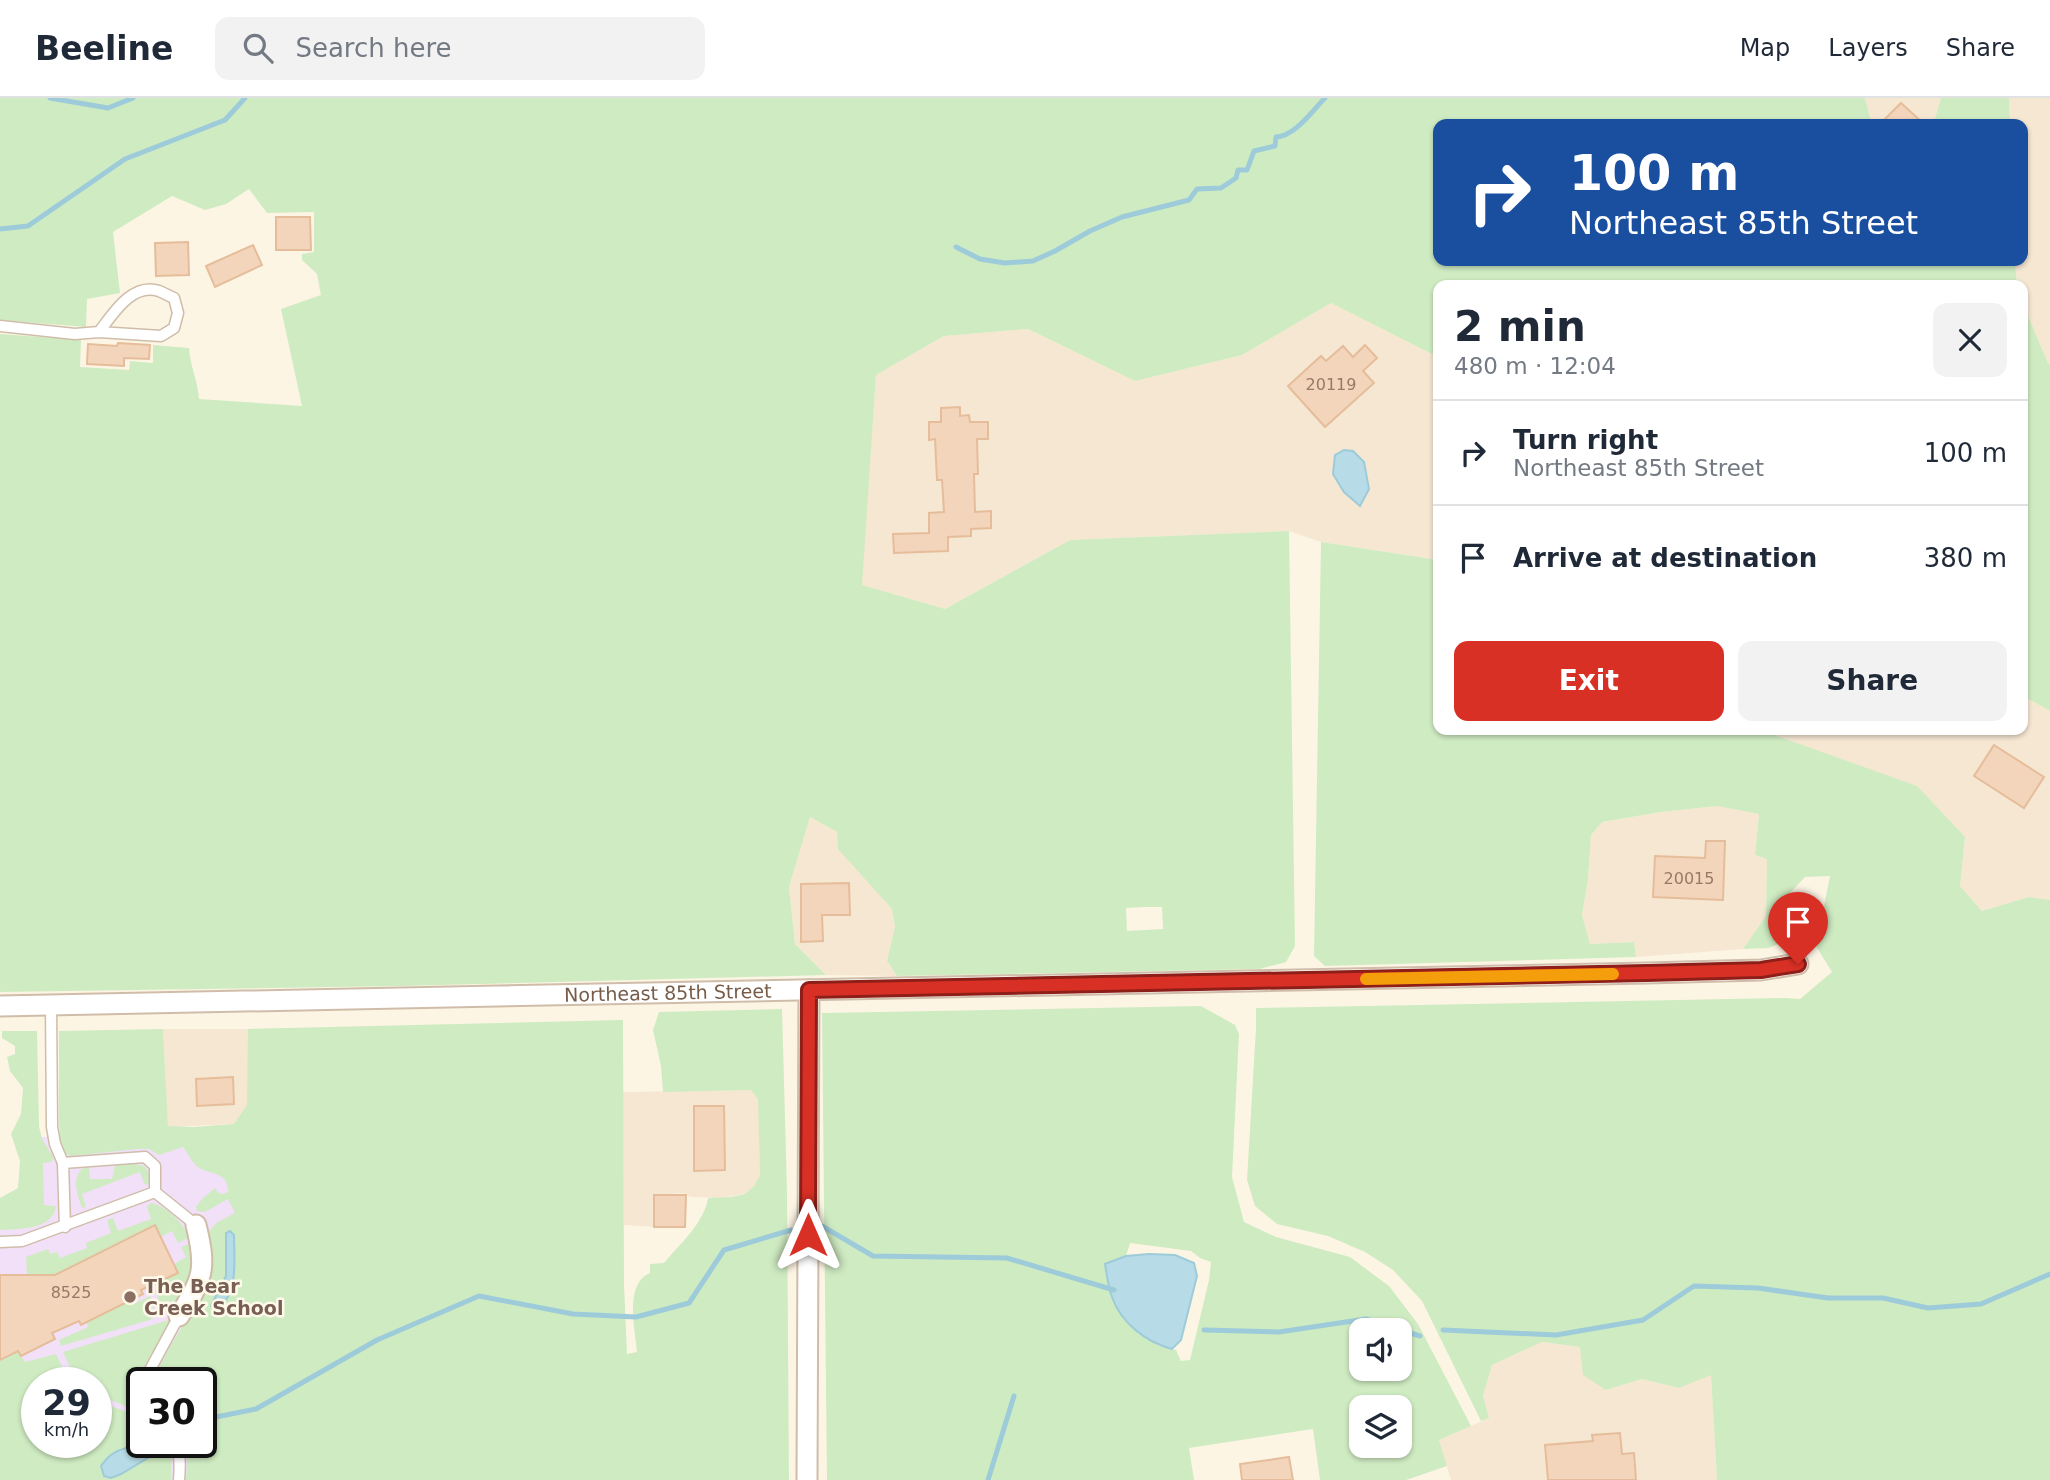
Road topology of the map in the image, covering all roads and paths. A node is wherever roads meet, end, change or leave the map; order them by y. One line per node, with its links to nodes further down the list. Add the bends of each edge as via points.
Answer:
1 (0, 326): 2 (lane)
2 (99, 332): 2 (lane, via 135,292 156,290 174,299 178,313 174,328 162,337)
3 (1798, 964): 4 (street, Northeast 85th Street, via 1761,970 1661,973)
4 (809, 990): 5 (street, Northeast 85th Street); 16 (street)
5 (51, 1005): 6 (street, Northeast 85th Street); 7 (lane, via 52,1127)
6 (0, 1006)
7 (63, 1163): 8 (lane, via 145,1157 155,1166); 10 (lane)
8 (155, 1192): 9 (lane); 10 (lane)
9 (196, 1225): 12 (street, via 201,1273)
10 (65, 1227): 11 (lane, via 22,1241)
11 (0, 1242)
12 (179, 1316): 13 (lane)
13 (151, 1367)
14 (179, 1458): 15 (lane)
15 (179, 1480)
16 (807, 1480)

